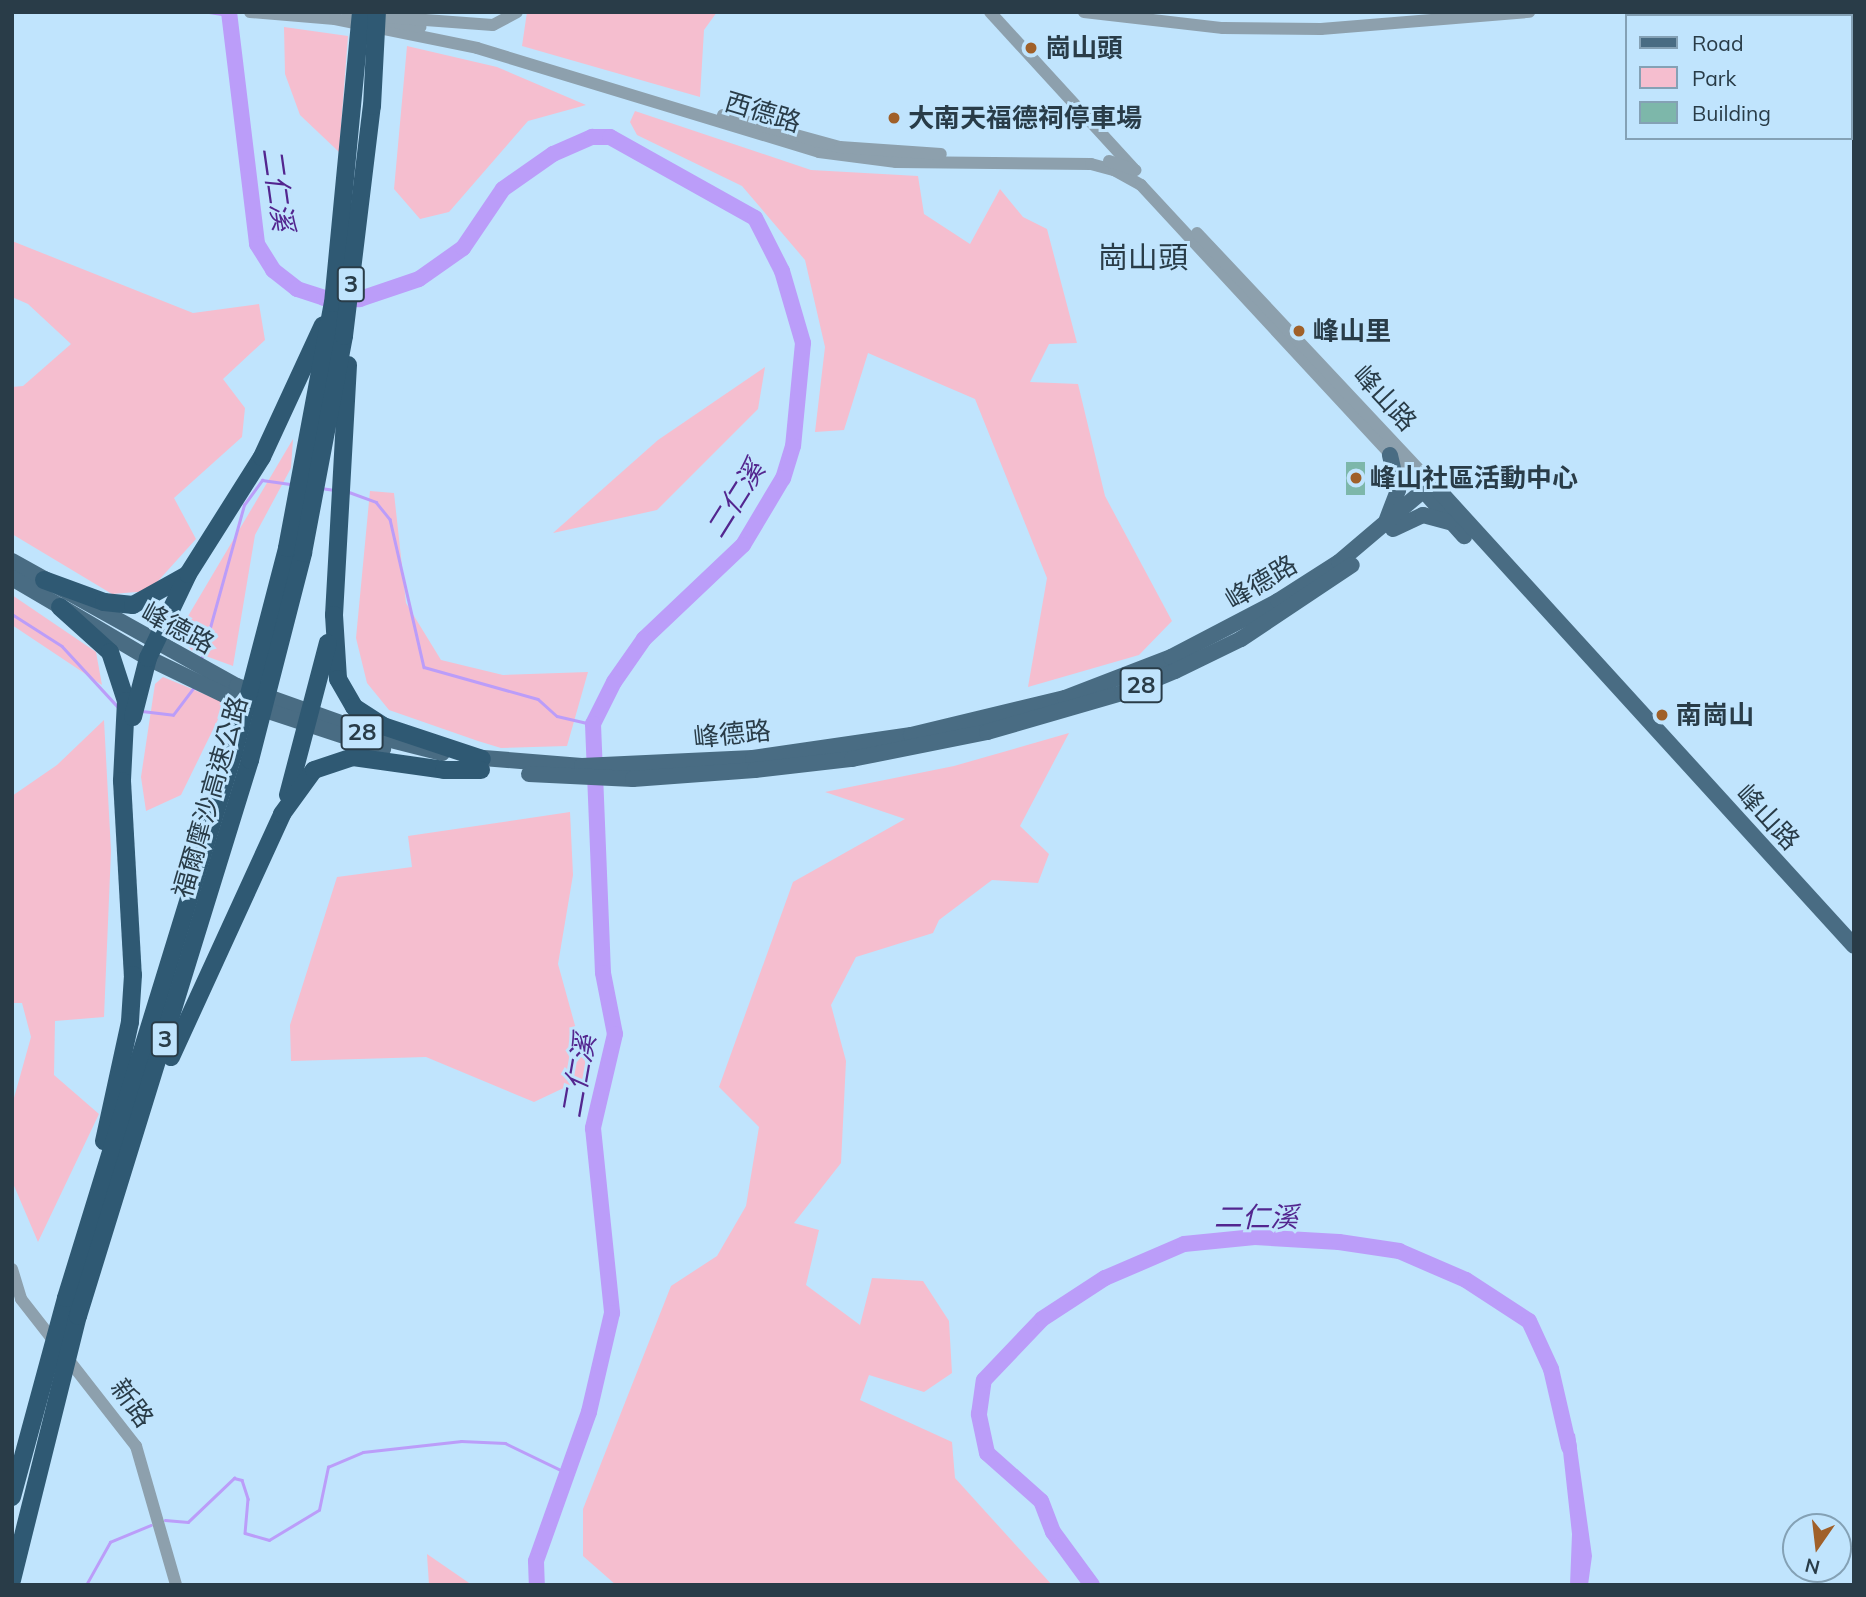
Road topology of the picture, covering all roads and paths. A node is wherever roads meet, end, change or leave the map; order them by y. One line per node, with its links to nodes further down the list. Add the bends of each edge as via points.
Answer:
1 (250, 12): 8 (street)
2 (347, 12): 8 (street)
3 (361, 12): 12 (highway, 福爾摩沙高速公路 / 3)
4 (517, 12): 8 (street, via 493,25 408,14)
5 (990, 12): 10 (street, 峰山路)
6 (1084, 12): 7 (street, via 1223,28 1373,29)
7 (1529, 12)
8 (379, 19): 9 (street, 西德路); 13 (highway, 福爾摩沙高速公路 / 3)
9 (820, 148): 10 (street, 西德路, via 1092,156); 11 (street, 西德路, via 896,162 1091,164)
10 (1135, 170): 11 (street); 15 (street, 峰山路)
11 (1141, 185): 14 (street, 峰山路)
12 (333, 303): 18 (highway, 福爾摩沙高速公路 / 3); 20 (highway, via 286,412)
13 (344, 336): 18 (highway, 福爾摩沙高速公路 / 3); 24 (highway, via 348,408)
14 (1390, 455): 15 (street, 峰山路); 17 (main road, via 1398,490)
15 (1431, 491): 16 (main road, 峰山路); 17 (main road, 峰德路 / 28); 31 (main road, 峰山路)
16 (1453, 524): 17 (main road, via 1423,515); 32 (main road, 峰山路)
17 (1390, 525): 28 (main road, 峰德路 / 28, via 1283,598 1171,657 1065,698 851,752 633,779)
18 (295, 550): 27 (highway, 福爾摩沙高速公路 / 3)
19 (12, 561): 22 (main road, 峰德路 / 28)
20 (188, 574): 22 (highway, via 134,606 104,602); 25 (highway)
21 (12, 578): 23 (main road, 峰德路 / 28)
22 (44, 580): 25 (main road, 峰德路 / 28)
23 (60, 607): 25 (main road, 峰德路 / 28); 29 (highway, via 110,652 117,668 126,701)
24 (334, 615): 26 (highway); 28 (highway, via 338,679 354,707 402,735)
25 (151, 651): 26 (main road, 峰德路 / 28, via 236,693); 29 (highway)
26 (310, 722): 28 (main road, 峰德路 / 28); 30 (highway)
27 (242, 756): 33 (highway, 福爾摩沙高速公路 / 3); 34 (highway, 福爾摩沙高速公路 / 3)
28 (486, 765): 30 (highway, via 343,758 314,770)
29 (122, 781): 34 (highway, via 133,975 130,1022)
30 (282, 814): 33 (highway)
31 (1854, 946)
32 (1854, 959)
33 (137, 1130): 37 (highway, 福爾摩沙高速公路 / 3, via 78,1316)
34 (98, 1194): 36 (highway, 福爾摩沙高速公路 / 3)
35 (12, 1269): 38 (street, 新路, via 21,1299 136,1446)
36 (12, 1497)
37 (12, 1580)
38 (176, 1585)

